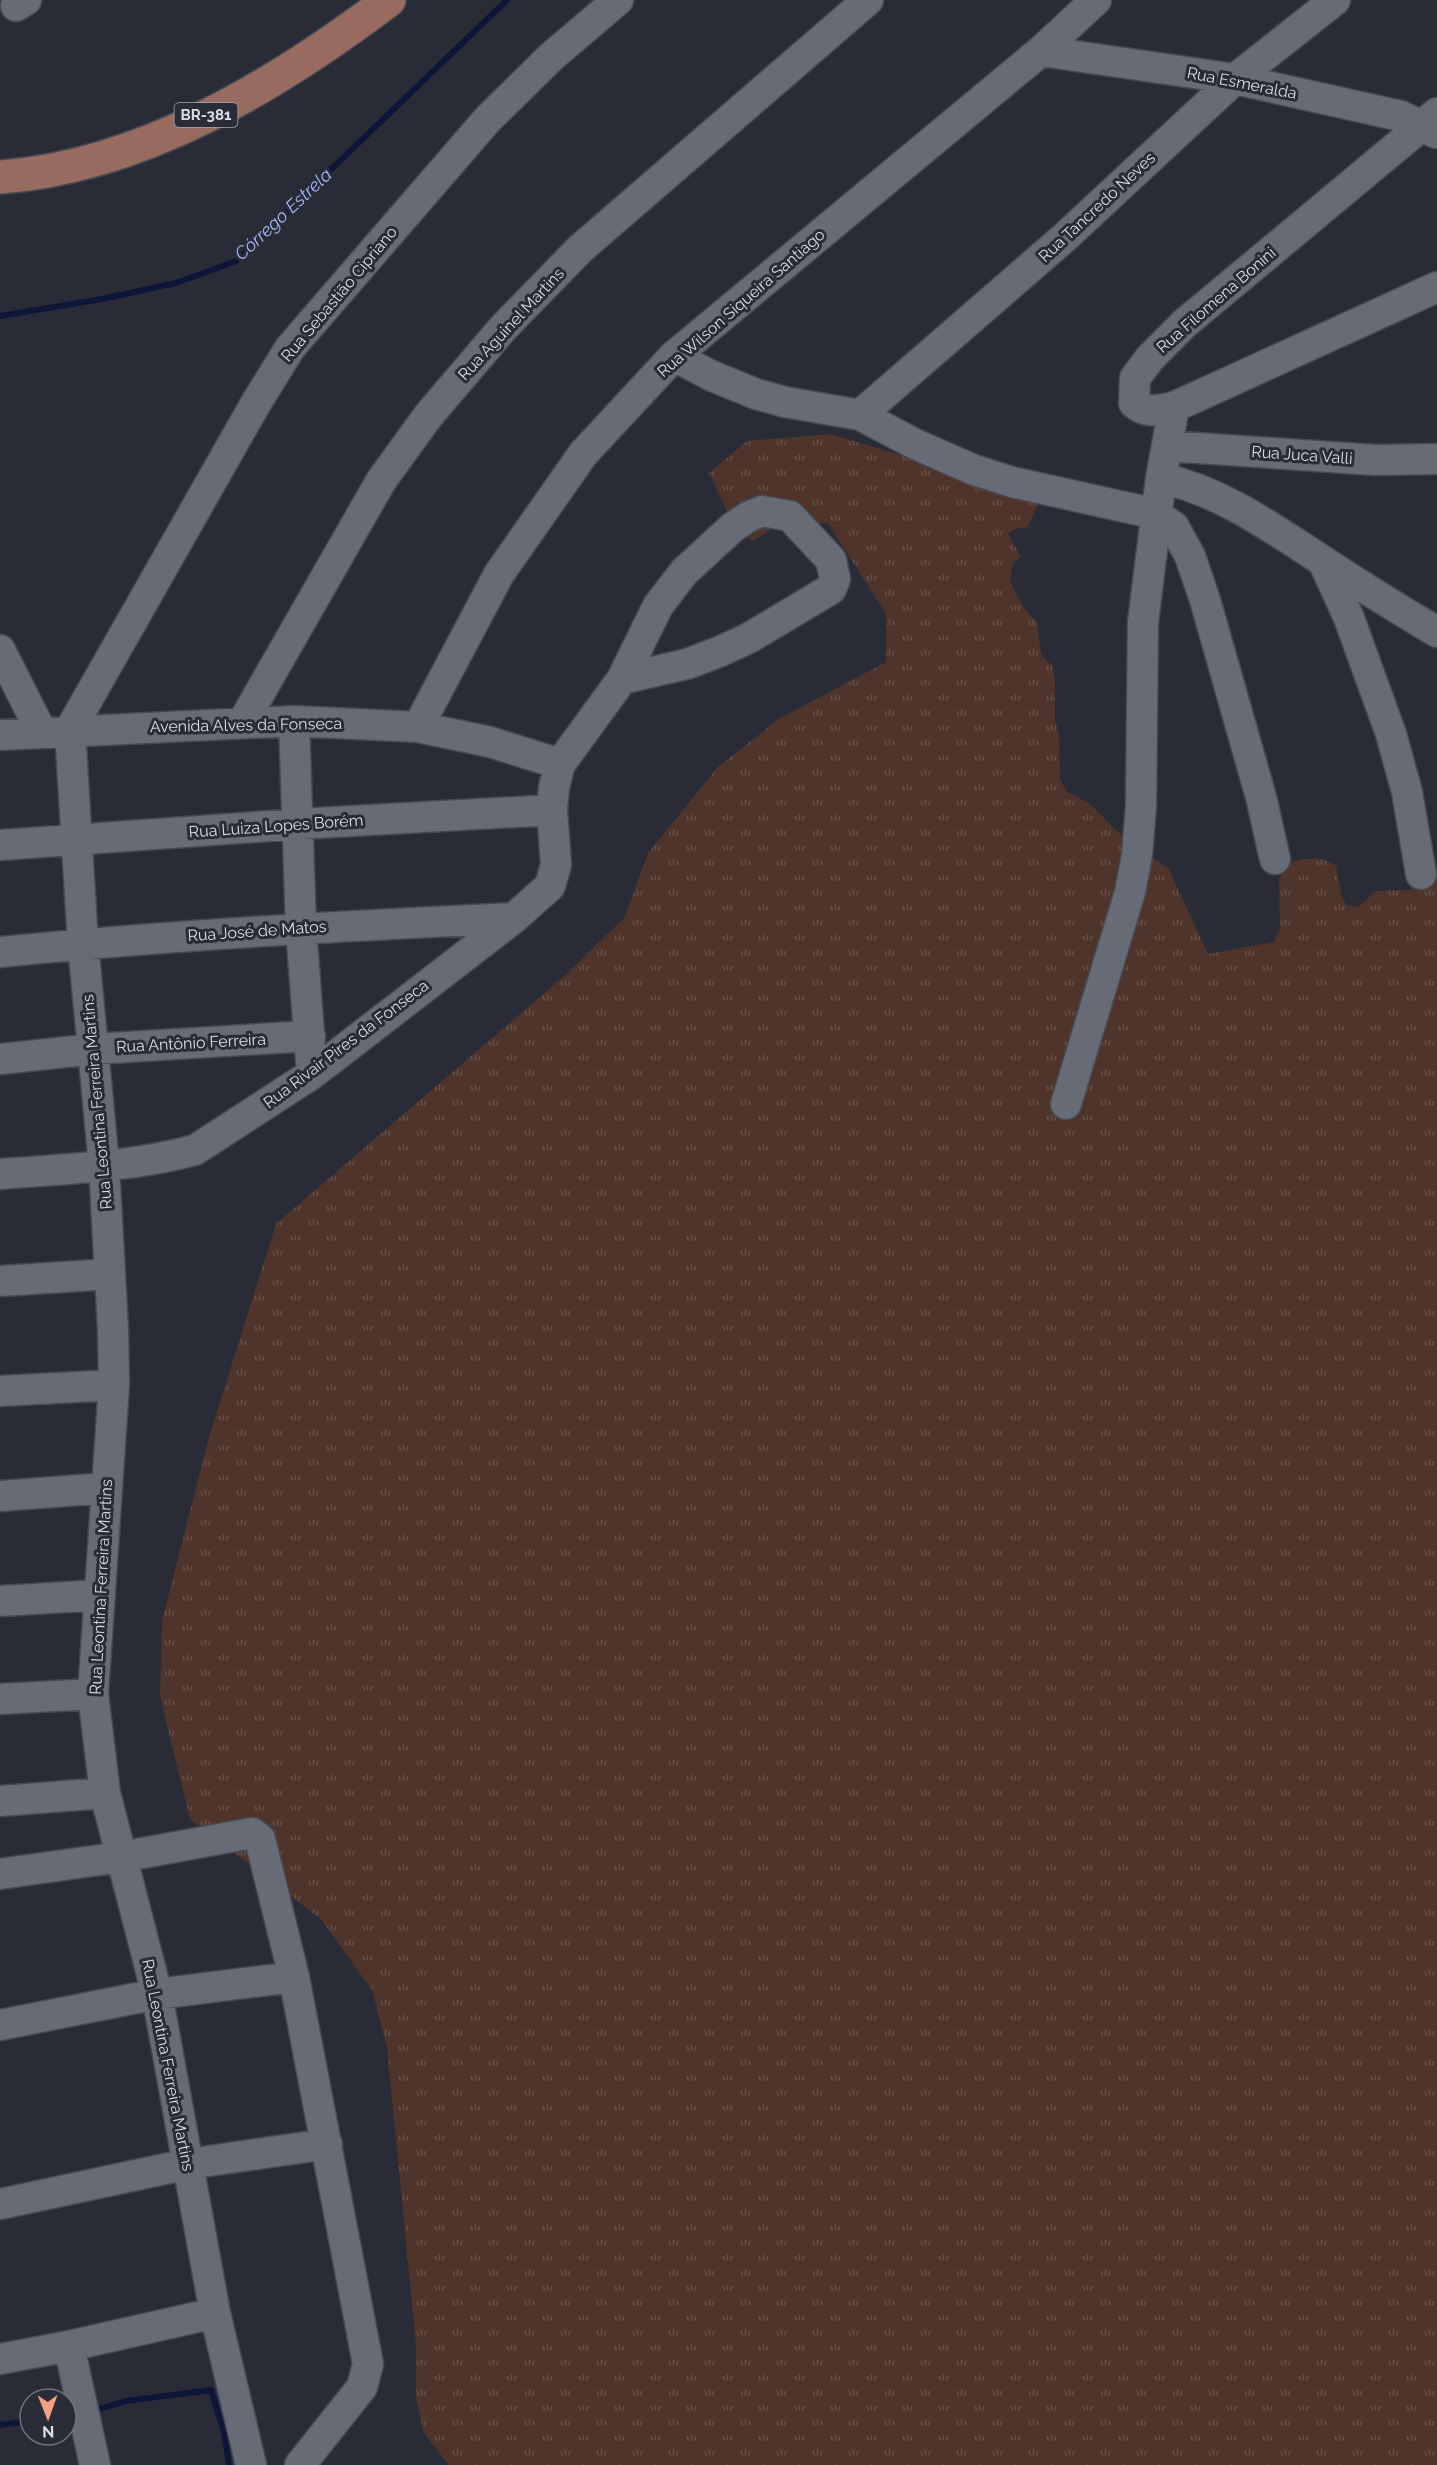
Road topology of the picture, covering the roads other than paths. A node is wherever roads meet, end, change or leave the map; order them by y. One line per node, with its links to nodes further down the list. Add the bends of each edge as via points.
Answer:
1 (389, 0): 9 (main road, BR-381, via 296,66 159,138 86,162)
2 (618, 0): 25 (street, Rua Sebastião Cipriano, via 551,57 487,120 290,348)
3 (868, 0): 23 (street, Rua Aguinel Martins, via 580,249 488,346 428,416 381,481)
4 (1096, 0): 6 (street, Rua Wilson Siqueira Santiago)
5 (1335, 0): 7 (street, Rua Tancredo Neves)
6 (1041, 51): 7 (street, Rua Esmeralda); 11 (street, Rua Wilson Siqueira Santiago)
7 (1235, 79): 8 (street, Rua Esmeralda); 13 (street, Rua Tancredo Neves, via 1065,237)
8 (1432, 124): 12 (street, Rua Filomena Bonini, via 1185,323 1150,358 1135,378 1134,403 1142,410)
9 (0, 177)
10 (1437, 287): 12 (street, Rua Filomena Bonini)
11 (674, 356): 13 (street, via 756,394); 24 (street, Rua Wilson Siqueira Santiago, via 583,454 518,546 499,574)
12 (1174, 407): 14 (street)
13 (860, 415): 17 (street, via 974,470)
14 (1168, 446): 15 (street, Rua Juca Valli, via 1375,460); 16 (street)
15 (1437, 459)
16 (1161, 478): 17 (street); 18 (street, via 1215,495)
17 (1156, 514): 33 (street, via 1174,527 1190,556 1262,797); 43 (street, via 1143,622 1137,855 1130,892)
18 (1323, 561): 19 (street); 34 (street, via 1349,618 1391,734 1407,792)
19 (1437, 632)
20 (0, 650): 26 (street)
21 (622, 678): 21 (street, via 687,664 749,638 831,589 835,579 831,560 790,516 762,511 748,517 684,572 658,606); 28 (street)
22 (294, 721): 23 (street, Avenida Alves da Fonseca); 24 (street, Avenida Alves da Fonseca); 30 (street)
23 (243, 722): 25 (street, Avenida Alves da Fonseca)
24 (418, 726): 28 (street, Avenida Alves da Fonseca, via 490,742)
25 (70, 730): 26 (street, Avenida Alves da Fonseca); 31 (street, Rua Leontina Ferreira Martins)
26 (41, 731): 27 (street, Avenida Alves da Fonseca)
27 (0, 735)
28 (560, 764): 29 (street, Rua Rivair Pires da Fonseca)
29 (552, 810): 30 (street, Rua Luiza Lopes Borém); 35 (street, Rua Rivair Pires da Fonseca, via 554,876 550,886)
30 (298, 824): 31 (street, Rua Luiza Lopes Borém); 36 (street)
31 (76, 838): 32 (street, Rua Luiza Lopes Borém); 37 (street, Rua Leontina Ferreira Martins)
32 (0, 845)
33 (1275, 859)
34 (1421, 874)
35 (514, 918): 36 (street, Rua José de Matos); 42 (street, Rua Rivair Pires da Fonseca)
36 (301, 928): 37 (street, Rua José de Matos); 39 (street)
37 (83, 944): 38 (street, Rua José de Matos); 40 (street, Rua Leontina Ferreira Martins)
38 (0, 952)
39 (310, 1036): 40 (street, Rua Antônio Ferreira); 42 (street)
40 (94, 1049): 41 (street, Rua Antônio Ferreira); 44 (street, Rua Leontina Ferreira Martins)
41 (0, 1059)
42 (312, 1074): 44 (street, Rua Rivair Pires da Fonseca, via 195,1150)
43 (1066, 1104)
44 (104, 1165): 45 (street, Rua Rivair Pires da Fonseca); 46 (street, Rua Leontina Ferreira Martins)
45 (0, 1174)
46 (110, 1274): 47 (street); 48 (street, Rua Leontina Ferreira Martins)
47 (0, 1281)
48 (114, 1385): 49 (street); 50 (street, Rua Leontina Ferreira Martins)
49 (0, 1391)
50 (106, 1488): 51 (street); 52 (street, Rua Leontina Ferreira Martins)
51 (0, 1496)
52 (100, 1595): 53 (street); 54 (street, Rua Leontina Ferreira Martins)
53 (0, 1601)
54 (93, 1694): 55 (street); 56 (street, Rua Leontina Ferreira Martins)
55 (0, 1699)
56 (105, 1793): 57 (street); 58 (street, Rua Leontina Ferreira Martins)
57 (0, 1801)
58 (121, 1857): 59 (street); 60 (street, via 252,1833 261,1844); 61 (street, Rua Leontina Ferreira Martins)
59 (0, 1874)
60 (294, 1977): 61 (street); 63 (street)
61 (157, 1994): 62 (street); 64 (street, Rua Leontina Ferreira Martins)
62 (0, 2025)
63 (327, 2144): 64 (street); 71 (street, via 368,2364 362,2387)
64 (188, 2164): 65 (street); 66 (street, Rua Leontina Ferreira Martins)
65 (0, 2204)
66 (215, 2313): 67 (street); 70 (street, Rua Leontina Ferreira Martins)
67 (69, 2346): 68 (street); 69 (street)
68 (0, 2359)
69 (96, 2465)
70 (251, 2465)
71 (300, 2465)

